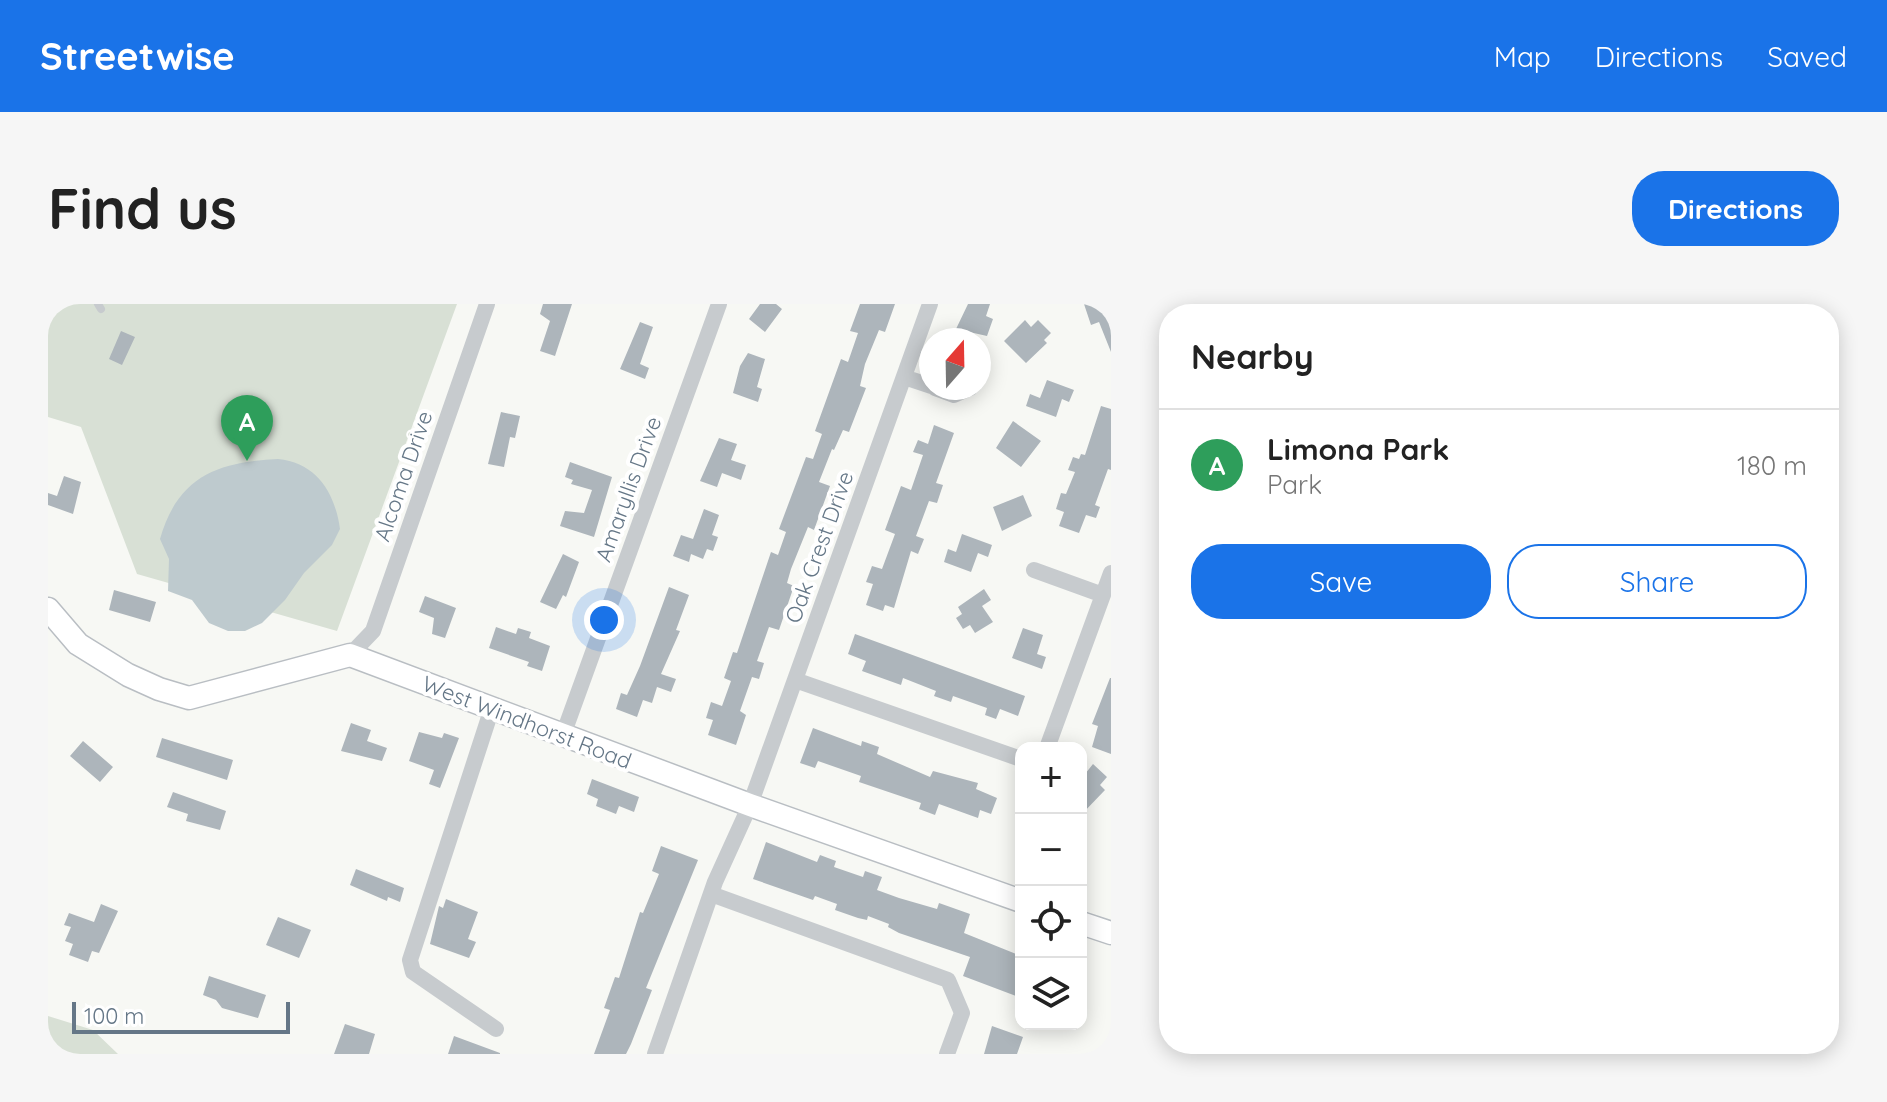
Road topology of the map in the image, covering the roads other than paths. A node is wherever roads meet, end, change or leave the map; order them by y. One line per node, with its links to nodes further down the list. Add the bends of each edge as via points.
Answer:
1 (487, 304): 10 (street, Alcoma Drive, via 373,631)
2 (719, 304): 13 (street, Amaryllis Drive)
3 (930, 304): 4 (street, Oak Crest Drive)
4 (904, 377): 5 (street); 11 (street, Oak Crest Drive)
5 (919, 382)
6 (1034, 570): 8 (street)
7 (1111, 573): 8 (street)
8 (1103, 595): 14 (street)
9 (48, 609): 10 (street, via 78,644 128,675 189,698)
10 (350, 655): 12 (street, West Windhorst Road)
11 (795, 680): 15 (street); 16 (street, Oak Crest Drive)
12 (492, 708): 13 (street, West Windhorst Road); 21 (street, via 410,960 413,972)
13 (563, 735): 16 (street, West Windhorst Road)
14 (1049, 742)
15 (1015, 757)
16 (750, 805): 17 (street, Oak Crest Drive); 18 (street, West Windhorst Road)
17 (711, 894): 22 (street, Oak Crest Drive); 23 (street, via 948,980 962,1013)
18 (1015, 899)
19 (1087, 925): 20 (street)
20 (1111, 933)
21 (496, 1029)
22 (655, 1054)
23 (947, 1054)

